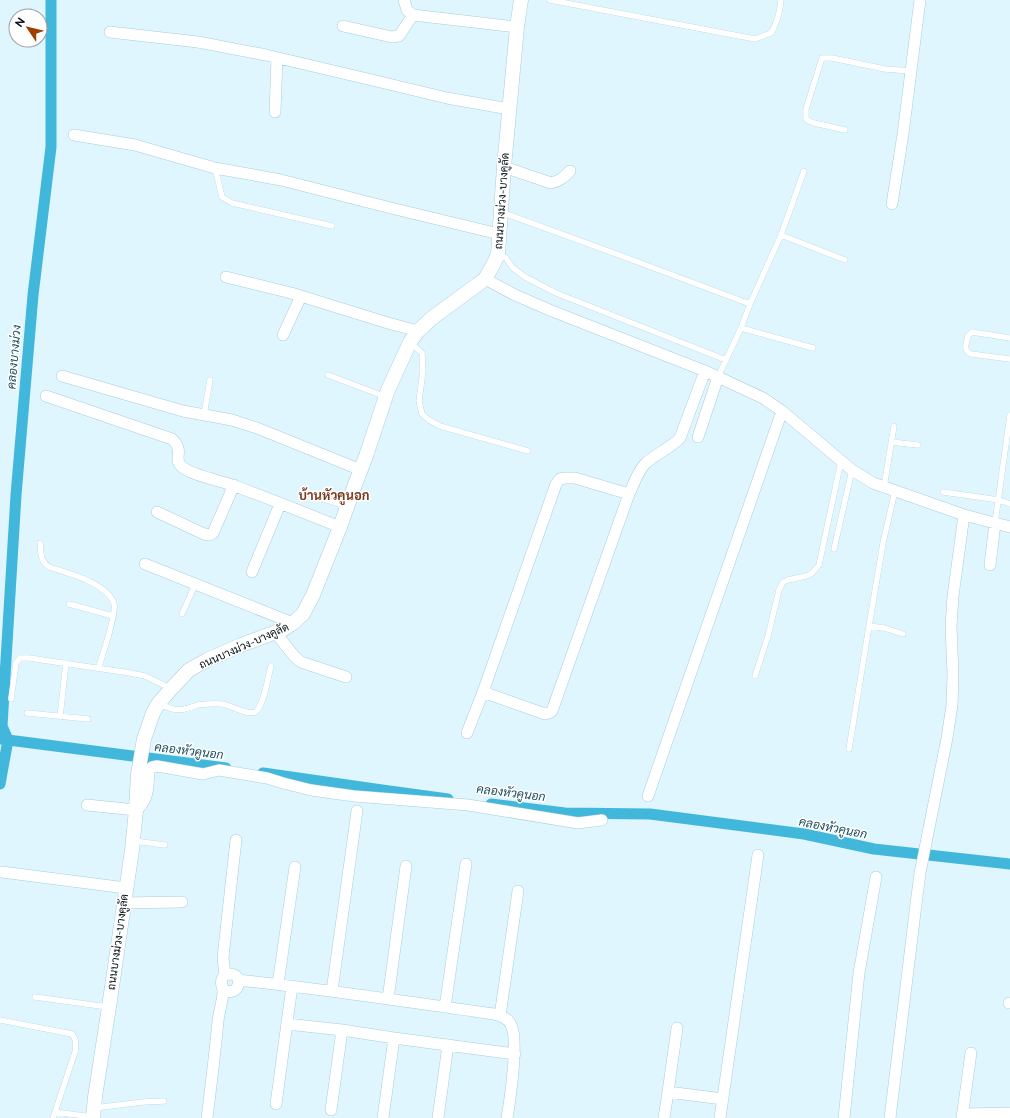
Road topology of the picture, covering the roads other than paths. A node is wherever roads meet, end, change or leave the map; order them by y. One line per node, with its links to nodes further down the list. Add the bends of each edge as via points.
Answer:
1 (404, 0): 6 (street, via 407,10)
2 (520, 0): 8 (street, ถนนบางม่วง-บางคูลัด)
3 (550, 0): 4 (lane, via 755,39 770,33 776,23)
4 (781, 0)
5 (920, 0): 11 (street)
6 (413, 15): 7 (street, via 399,36); 8 (street)
7 (343, 26)
8 (517, 27): 12 (street, ถนนบางม่วง-บางคูลัด)
9 (110, 32): 10 (street, via 198,42)
10 (277, 58): 12 (street, via 447,98); 13 (street)
11 (910, 71): 14 (lane, via 822,58 806,109 806,119); 20 (street)
12 (509, 109): 16 (street, ถนนบางม่วง-บางคูลัด)
13 (275, 112)
14 (845, 130)
15 (74, 135): 17 (street, via 135,145)
16 (504, 167): 18 (street, via 551,183 558,182); 21 (street, ถนนบางม่วง-บางคูลัด)
17 (215, 168): 22 (lane, via 222,197 232,203); 23 (street, via 281,180)
18 (570, 171)
19 (804, 171): 24 (lane)
20 (892, 204)
21 (500, 212): 23 (street, ถนนบางม่วง-บางคูลัด); 30 (lane)
22 (332, 226)
23 (499, 234): 25 (street, ถนนบางม่วง-บางคูลัด)
24 (781, 235): 26 (lane); 30 (lane)
25 (498, 254): 28 (street, ถนนบางม่วง-บางคูลัด); 37 (lane, via 506,258 513,268 525,277 556,293)
26 (845, 260)
27 (226, 277): 29 (street)
28 (485, 279): 33 (street, ถนนบางม่วง-บางคูลัด, via 432,318); 38 (street, via 552,311)
29 (301, 296): 32 (street); 33 (street, via 388,323)
30 (750, 304): 31 (lane)
31 (741, 328): 35 (lane); 37 (lane)
32 (283, 335)
33 (414, 337): 44 (street, ถนนบางม่วง-บางคูลัด); 52 (lane, via 422,353 423,371 419,402 422,414 440,426)
34 (1010, 338): 36 (lane, via 972,332 965,347 971,354)
35 (813, 348)
36 (1010, 359)
37 (726, 360): 41 (lane)
38 (704, 371): 41 (street); 60 (street, via 680,438 644,465)
39 (328, 375): 44 (lane)
40 (62, 376): 46 (street)
41 (718, 377): 45 (street, via 763,398); 49 (street)
42 (210, 380): 46 (lane)
43 (46, 396): 56 (street, via 172,439 179,449 180,465 188,471)
44 (386, 397): 54 (street, ถนนบางม่วง-บางคูลัด)
45 (782, 411): 53 (street); 98 (street)
46 (204, 415): 54 (street, via 257,428)
47 (1010, 415): 62 (lane)
48 (894, 426): 50 (lane)
49 (698, 437)
50 (891, 442): 51 (lane); 57 (lane)
51 (918, 446)
52 (528, 451)
53 (842, 461): 55 (street); 87 (lane, via 819,565 811,574 783,582)
54 (361, 470): 65 (street, ถนนบางม่วง-บางคูลัด)
55 (852, 470): 57 (street); 72 (lane)
56 (234, 485): 63 (street); 66 (street, via 213,533 209,535)
57 (884, 487): 58 (street)
58 (896, 491): 67 (street); 81 (lane, via 883,543)
59 (943, 492): 62 (lane)
60 (630, 494): 90 (street, via 569,477 560,479 556,484); 90 (street, via 552,711 545,714)
61 (318, 497): 65 (lane)
62 (999, 500): 64 (lane); 68 (lane)
63 (280, 504): 69 (street); 75 (street)
64 (1010, 504)
65 (347, 507): 69 (street, ถนนบางม่วง-บางคูลัด)
66 (157, 512)
67 (964, 515): 68 (street); 151 (street, via 951,626 954,674 952,705 920,873)
68 (995, 523): 70 (street); 74 (street)
69 (340, 527): 80 (street, ถนนบางม่วง-บางคูลัด, via 313,595 303,614)
70 (1010, 527)
71 (40, 543): 79 (lane, via 44,564 91,582 103,590 114,605)
72 (834, 549)
73 (144, 564): 76 (street)
74 (990, 565)
75 (252, 572)
76 (195, 585): 78 (lane); 80 (street)
77 (69, 604): 79 (lane)
78 (182, 614)
79 (113, 616): 86 (lane)
80 (293, 623): 82 (street, ถนนบางม่วง-บางคูลัด)
81 (868, 626): 83 (lane); 97 (lane)
82 (275, 632): 88 (street, via 302,662); 89 (street, ถนนบางม่วง-บางคูลัด, via 207,660 190,670)
83 (903, 634)
84 (66, 663): 86 (lane); 91 (lane, via 20,658 16,663); 94 (lane)
85 (271, 666): 92 (lane, via 263,699 255,712 249,713 223,704 197,705 184,710)
86 (98, 667): 89 (lane, via 145,676)
87 (755, 676)
88 (346, 677)
89 (171, 689): 92 (street, ถนนบางม่วง-บางคูลัด)
90 (483, 692): 96 (street)
91 (11, 699)
92 (158, 704): 100 (street, ถนนบางม่วง-บางคูลัด, via 144,739 138,774)
93 (27, 713): 94 (lane)
94 (60, 717): 95 (lane)
95 (88, 719)
96 (467, 733)
97 (849, 749)
98 (648, 796)
99 (87, 805): 100 (street)
100 (136, 810): 102 (street, via 145,801 150,771 152,767 157,766 203,774 219,770 267,778 311,790 354,796 468,805 578,823); 104 (street, ถนนบางม่วง-บางคูลัด)
101 (357, 812): 121 (street)
102 (602, 820)
103 (236, 840): 116 (street, via 223,958)
104 (132, 841): 105 (lane); 112 (street, ถนนบางม่วง-บางคูลัด)
105 (166, 845)
106 (758, 855): 136 (street)
107 (466, 864): 125 (street)
108 (406, 866): 123 (street)
109 (296, 867): 118 (street)
110 (2, 872): 112 (street)
111 (876, 877): 150 (street, via 859,974)
112 (126, 888): 115 (street, ถนนบางม่วง-บางคูลัด)
113 (518, 891): 126 (street)
114 (182, 902): 115 (street)
115 (124, 903): 124 (street, ถนนบางม่วง-บางคูลัด)
116 (225, 975): 117 (street, via 233,974); 120 (street, via 221,982)
117 (238, 980): 118 (street); 120 (street, via 239,984 234,991)
118 (278, 984): 119 (street)
119 (292, 986): 121 (street); 128 (street)
120 (223, 989): 144 (street)
121 (332, 991): 123 (street)
122 (35, 997): 124 (lane)
123 (388, 999): 125 (street)
124 (109, 1007): 141 (street, ถนนบางม่วง-บางคูลัด)
125 (445, 1007): 126 (street)
126 (500, 1016): 134 (street, via 508,1020 514,1032)
127 (0, 1020): 142 (lane, via 72,1034 75,1038 75,1052)
128 (287, 1024): 130 (street); 138 (street)
129 (677, 1028): 135 (street)
130 (342, 1030): 131 (street); 139 (street)
131 (394, 1038): 132 (street); 145 (street)
132 (448, 1045): 134 (street); 146 (street)
133 (971, 1053): 143 (street)
134 (515, 1054): 147 (street)
135 (668, 1092): 136 (street); 148 (street)
136 (723, 1099): 149 (street)
137 (164, 1101): 141 (lane, via 143,1102)
138 (276, 1104)
139 (331, 1110)
140 (1010, 1113): 143 (street)
141 (93, 1114): 142 (lane)
142 (54, 1115)
143 (963, 1116)
144 (207, 1118)
145 (383, 1118)
146 (438, 1118)
147 (507, 1118)
148 (664, 1118)
149 (720, 1118)
150 (844, 1118)
151 (890, 1118)

